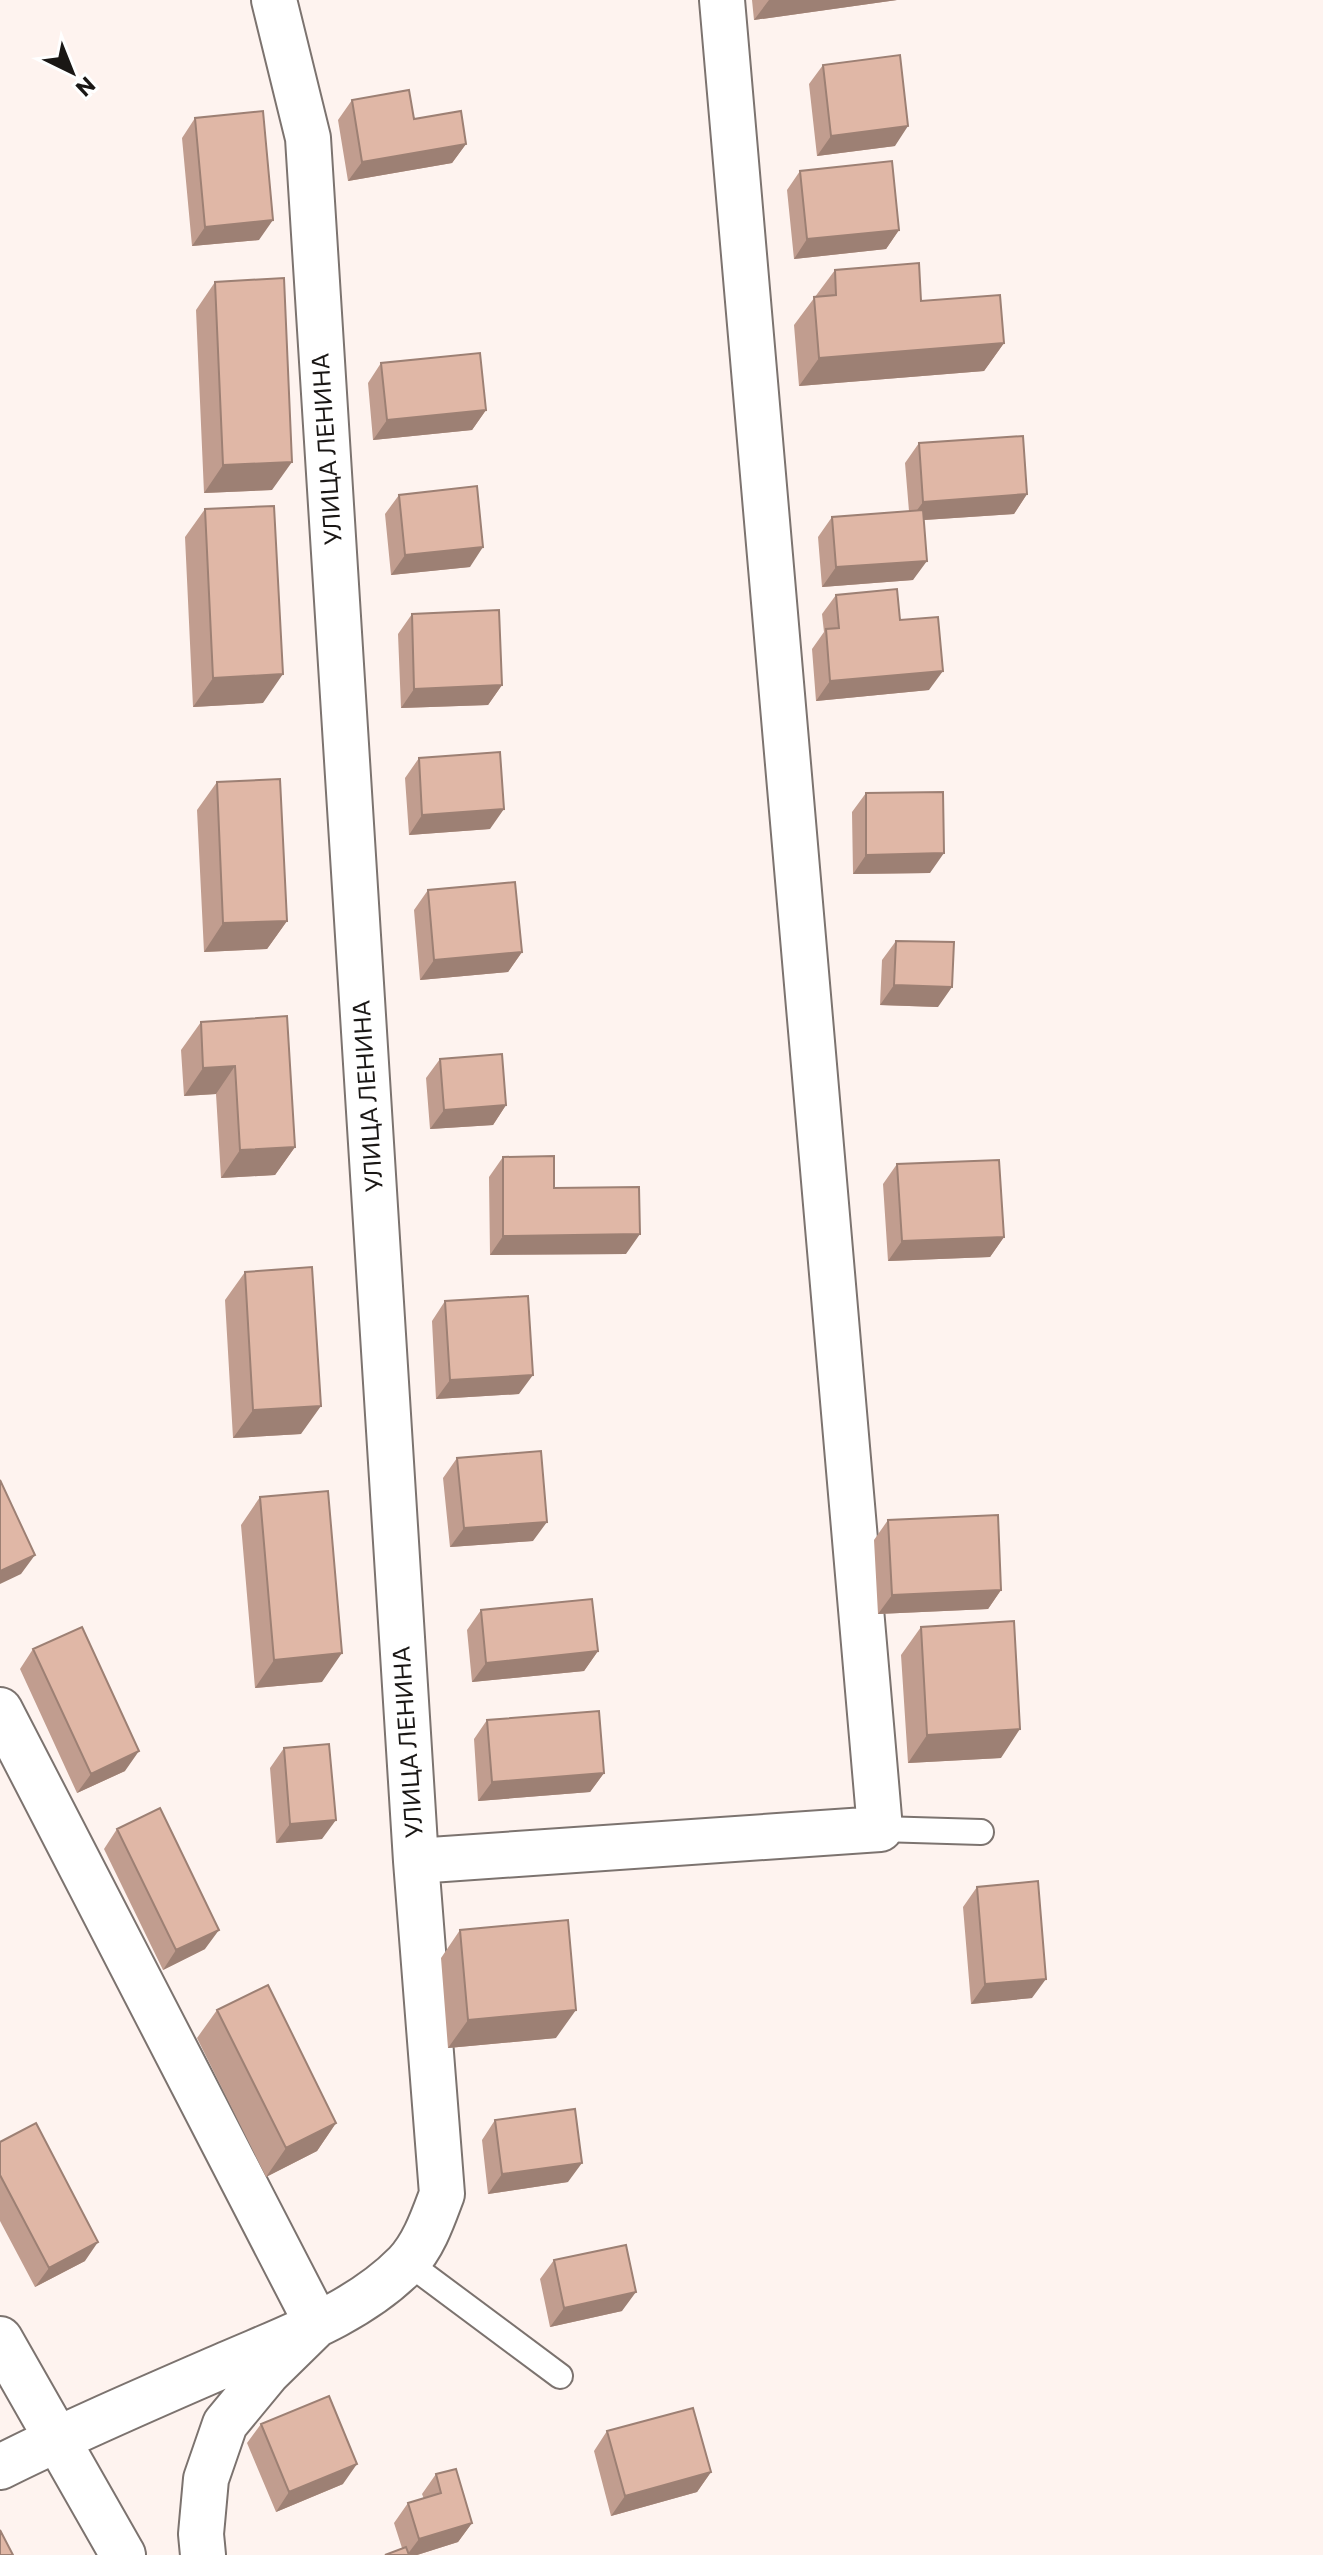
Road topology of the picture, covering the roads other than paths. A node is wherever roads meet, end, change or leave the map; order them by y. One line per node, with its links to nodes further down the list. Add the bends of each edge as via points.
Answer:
1 (275, 0): 6 (street, УЛИЦА ЛЕНИНА, via 308,138)
2 (722, 0): 4 (street)
3 (0, 1710): 8 (street)
4 (880, 1829): 5 (lane); 6 (street)
5 (981, 1832)
6 (416, 1861): 7 (street, УЛИЦА ЛЕНИНА, via 442,2194 429,2228)
7 (407, 2262): 8 (street, via 363,2299); 10 (lane)
8 (317, 2324): 11 (street); 14 (street, via 225,2424 206,2479)
9 (0, 2339): 11 (street)
10 (560, 2376)
11 (55, 2439): 12 (street); 13 (street)
12 (0, 2467)
13 (123, 2555)
14 (203, 2555)

